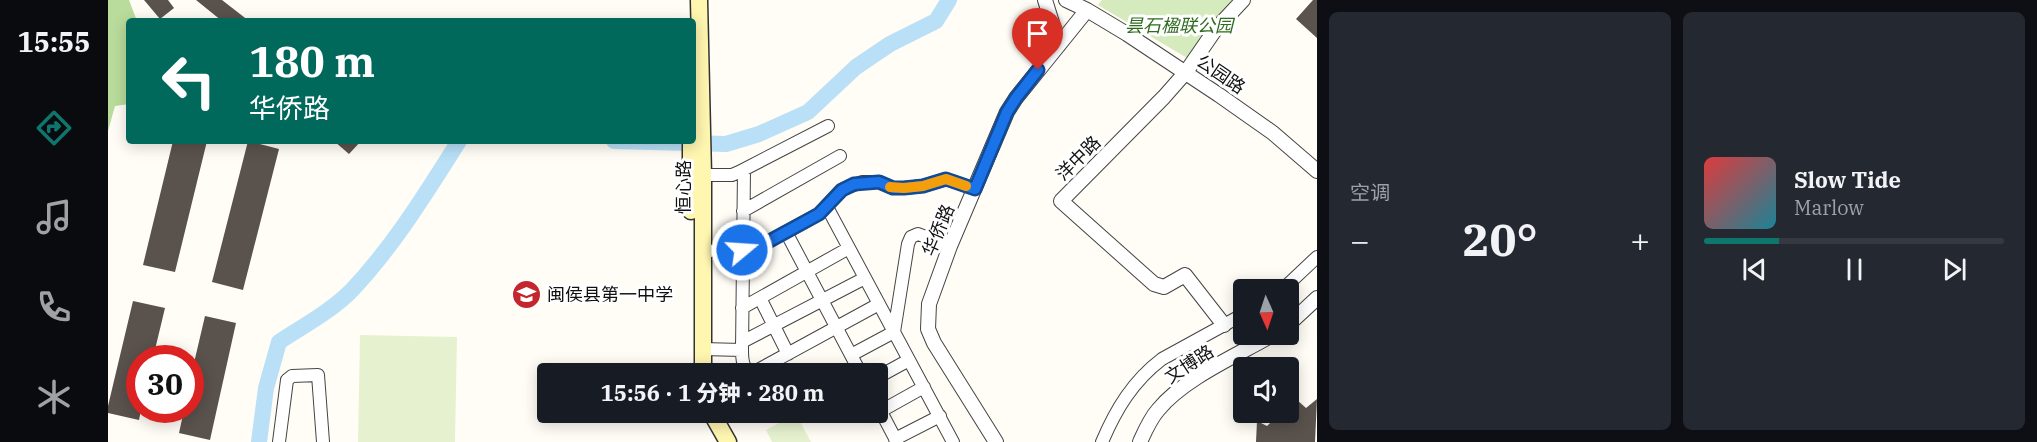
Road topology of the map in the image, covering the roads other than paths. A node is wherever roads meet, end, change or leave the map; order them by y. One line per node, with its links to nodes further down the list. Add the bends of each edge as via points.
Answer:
1 (689, 0): 7 (main road)
2 (699, 0): 11 (main road, 恒心路)
3 (1045, 0): 8 (street)
4 (1066, 0): 6 (street, 公园路)
5 (1243, 0): 9 (street, 洋中路, via 1215,30)
6 (1086, 10): 8 (street, 华侨路); 9 (street, 公园路)
7 (689, 18)
8 (1059, 45): 16 (street, 华侨路, via 1011,104)
9 (1186, 72): 14 (street, 公园路, via 1273,133); 36 (street, 洋中路, via 1060,201 1154,284 1164,286 1185,275)
10 (828, 126): 13 (street)
11 (697, 146): 15 (main road, 恒心路); 45 (main road, 恒心路)
12 (840, 156): 18 (street)
13 (744, 170): 15 (street); 18 (street)
14 (1317, 171)
15 (703, 175): 23 (main road, 恒心路)
16 (975, 189): 17 (street, via 946,179 904,188 862,182 842,190); 20 (street, 华侨路)
17 (827, 207): 19 (street); 21 (street)
18 (743, 211): 22 (street)
19 (786, 232): 22 (street, via 753,250); 25 (street)
20 (950, 246): 38 (street, via 918,234 909,239); 61 (street, 华侨路, via 929,304 928,329)
21 (849, 248): 25 (street); 26 (street)
22 (742, 250): 23 (street); 32 (street)
23 (702, 251): 41 (main road, 恒心路)
24 (1317, 257): 27 (street)
25 (807, 272): 28 (street); 30 (street)
26 (865, 278): 30 (street); 31 (street)
27 (1294, 279)
28 (760, 298): 32 (street); 35 (street)
29 (1317, 298): 33 (street)
30 (822, 300): 35 (street); 37 (street)
31 (879, 304): 37 (street); 38 (street)
32 (742, 308): 40 (street)
33 (1299, 315)
34 (1233, 320): 36 (street)
35 (774, 325): 40 (street); 42 (street)
36 (1224, 325): 62 (street, via 1162,359 1143,375 1122,402)
37 (837, 327): 42 (street); 43 (street)
38 (894, 332): 43 (street); 44 (street)
39 (1255, 345): 63 (street, 文博路, via 1178,391 1154,415)
40 (742, 346): 41 (street); 42 (street, via 744,366 750,371)
41 (702, 349): 46 (main road, 恒心路)
42 (788, 354)
43 (851, 355): 47 (street)
44 (909, 360): 48 (street); 49 (street)
45 (694, 363)
46 (703, 363)
47 (855, 363)
48 (888, 372)
49 (924, 387): 50 (street); 51 (street)
50 (888, 404)
51 (939, 416): 55 (street); 60 (street)
52 (708, 423): 58 (main road)
53 (717, 423): 59 (main road)
54 (887, 423): 55 (street)
55 (896, 440)
56 (279, 442): 57 (street, via 287,380 292,376 318,375)
57 (323, 442)
58 (717, 442)
59 (728, 442)
60 (953, 442)
61 (996, 442)
62 (1102, 442)
63 (1140, 442)

